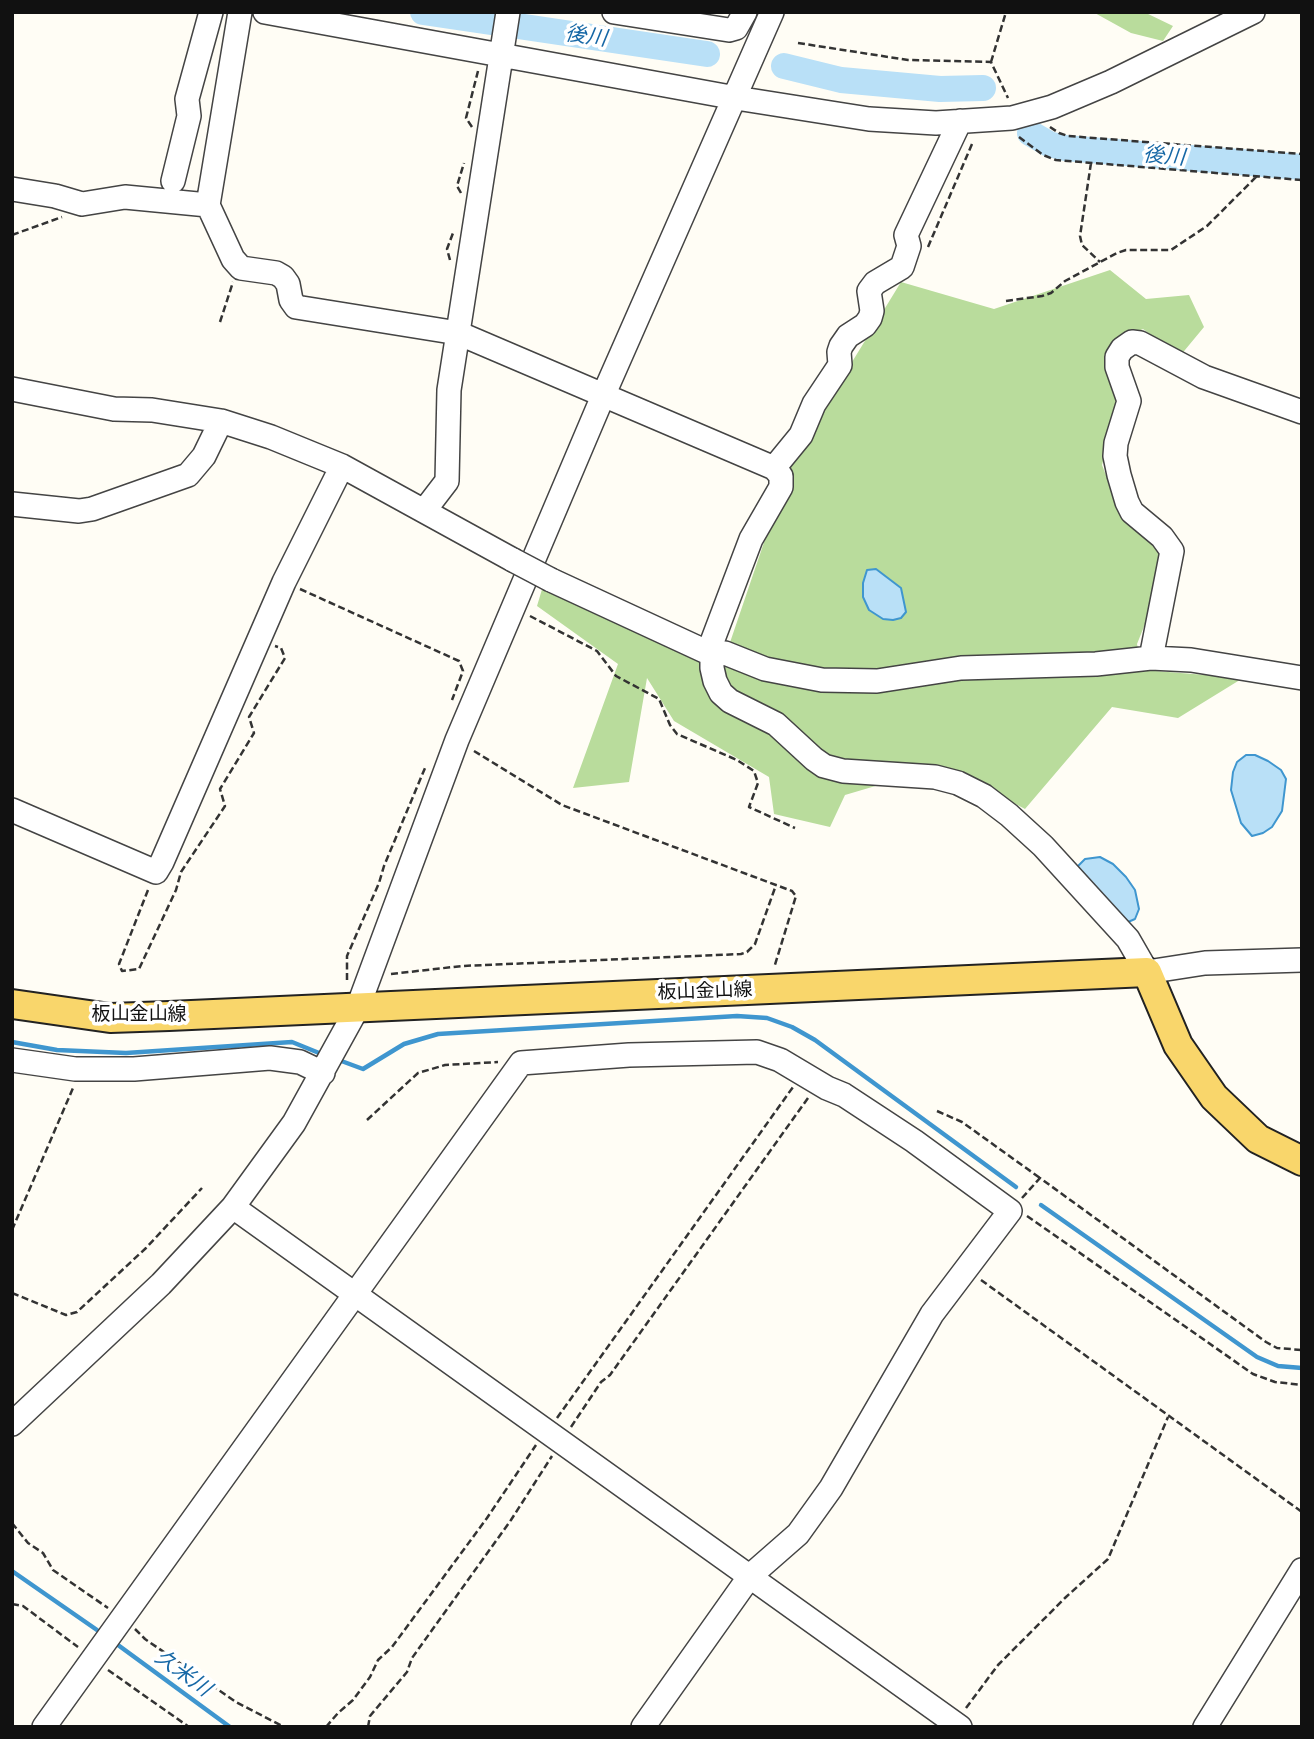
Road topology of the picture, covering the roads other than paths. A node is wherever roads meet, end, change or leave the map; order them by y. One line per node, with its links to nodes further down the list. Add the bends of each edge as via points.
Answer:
1 (212, 12): 12 (street, via 187,99 189,116)
2 (240, 12): 14 (street)
3 (265, 12): 9 (street)
4 (508, 12): 9 (street)
5 (614, 12): 6 (street, via 729,30 736,28)
6 (745, 12)
7 (772, 12): 10 (street)
8 (1253, 12): 11 (street, via 1111,82 1037,111)
9 (500, 54): 10 (street); 15 (street)
10 (736, 98): 11 (street, via 869,119 936,123); 17 (street)
11 (988, 119): 21 (street, via 906,235 909,246 902,267 869,290 870,318 841,346 840,365 814,404 801,435)
12 (173, 181)
13 (12, 189): 14 (street, via 82,204 125,197)
14 (208, 205): 15 (street, via 241,268 283,277 296,306)
15 (458, 333): 17 (street); 23 (street, via 446,414 447,481)
16 (12, 389): 19 (street, via 114,409)
17 (603, 396): 21 (street); 30 (street, via 457,740 369,976)
18 (1302, 412): 25 (street, via 1204,377 1140,343 1132,342 1117,357 1129,401 1115,456 1126,502 1172,551)
19 (221, 421): 20 (street); 22 (street, via 204,456 188,475 92,509)
20 (342, 466): 23 (street); 27 (street, via 284,582 156,872)
21 (774, 468): 24 (street, via 781,475 782,486 751,539)
22 (12, 503)
23 (424, 511): 24 (street, bridge, via 551,580)
24 (711, 654): 25 (street, via 725,653 793,676 851,681 961,668); 29 (street, via 721,693 776,724 824,766 935,777 958,783 1009,814 1128,939)
25 (1151, 658): 26 (street)
26 (1302, 678)
27 (12, 810)
28 (1302, 960): 29 (street, via 1205,963)
29 (1147, 972): 30 (main road, 板山金山線, via 768,988); 34 (main road, via 1178,1045 1214,1097 1258,1139)
30 (353, 997): 31 (main road, 板山金山線, via 110,1018); 33 (street)
31 (12, 1004)
32 (12, 1060): 33 (street, via 75,1069 134,1069 270,1059 300,1062)
33 (323, 1073): 35 (street, via 294,1123)
34 (1302, 1161)
35 (233, 1207): 36 (street); 37 (street, via 161,1283)
36 (355, 1293): 39 (street); 39 (street, via 520,1063 745,1051 780,1060 844,1095 1012,1209 932,1314 831,1488 798,1534); 41 (street)
37 (12, 1424)
38 (1302, 1570): 43 (street)
39 (750, 1576): 40 (street); 42 (street)
40 (957, 1725)
41 (44, 1727)
42 (643, 1727)
43 (1205, 1727)

